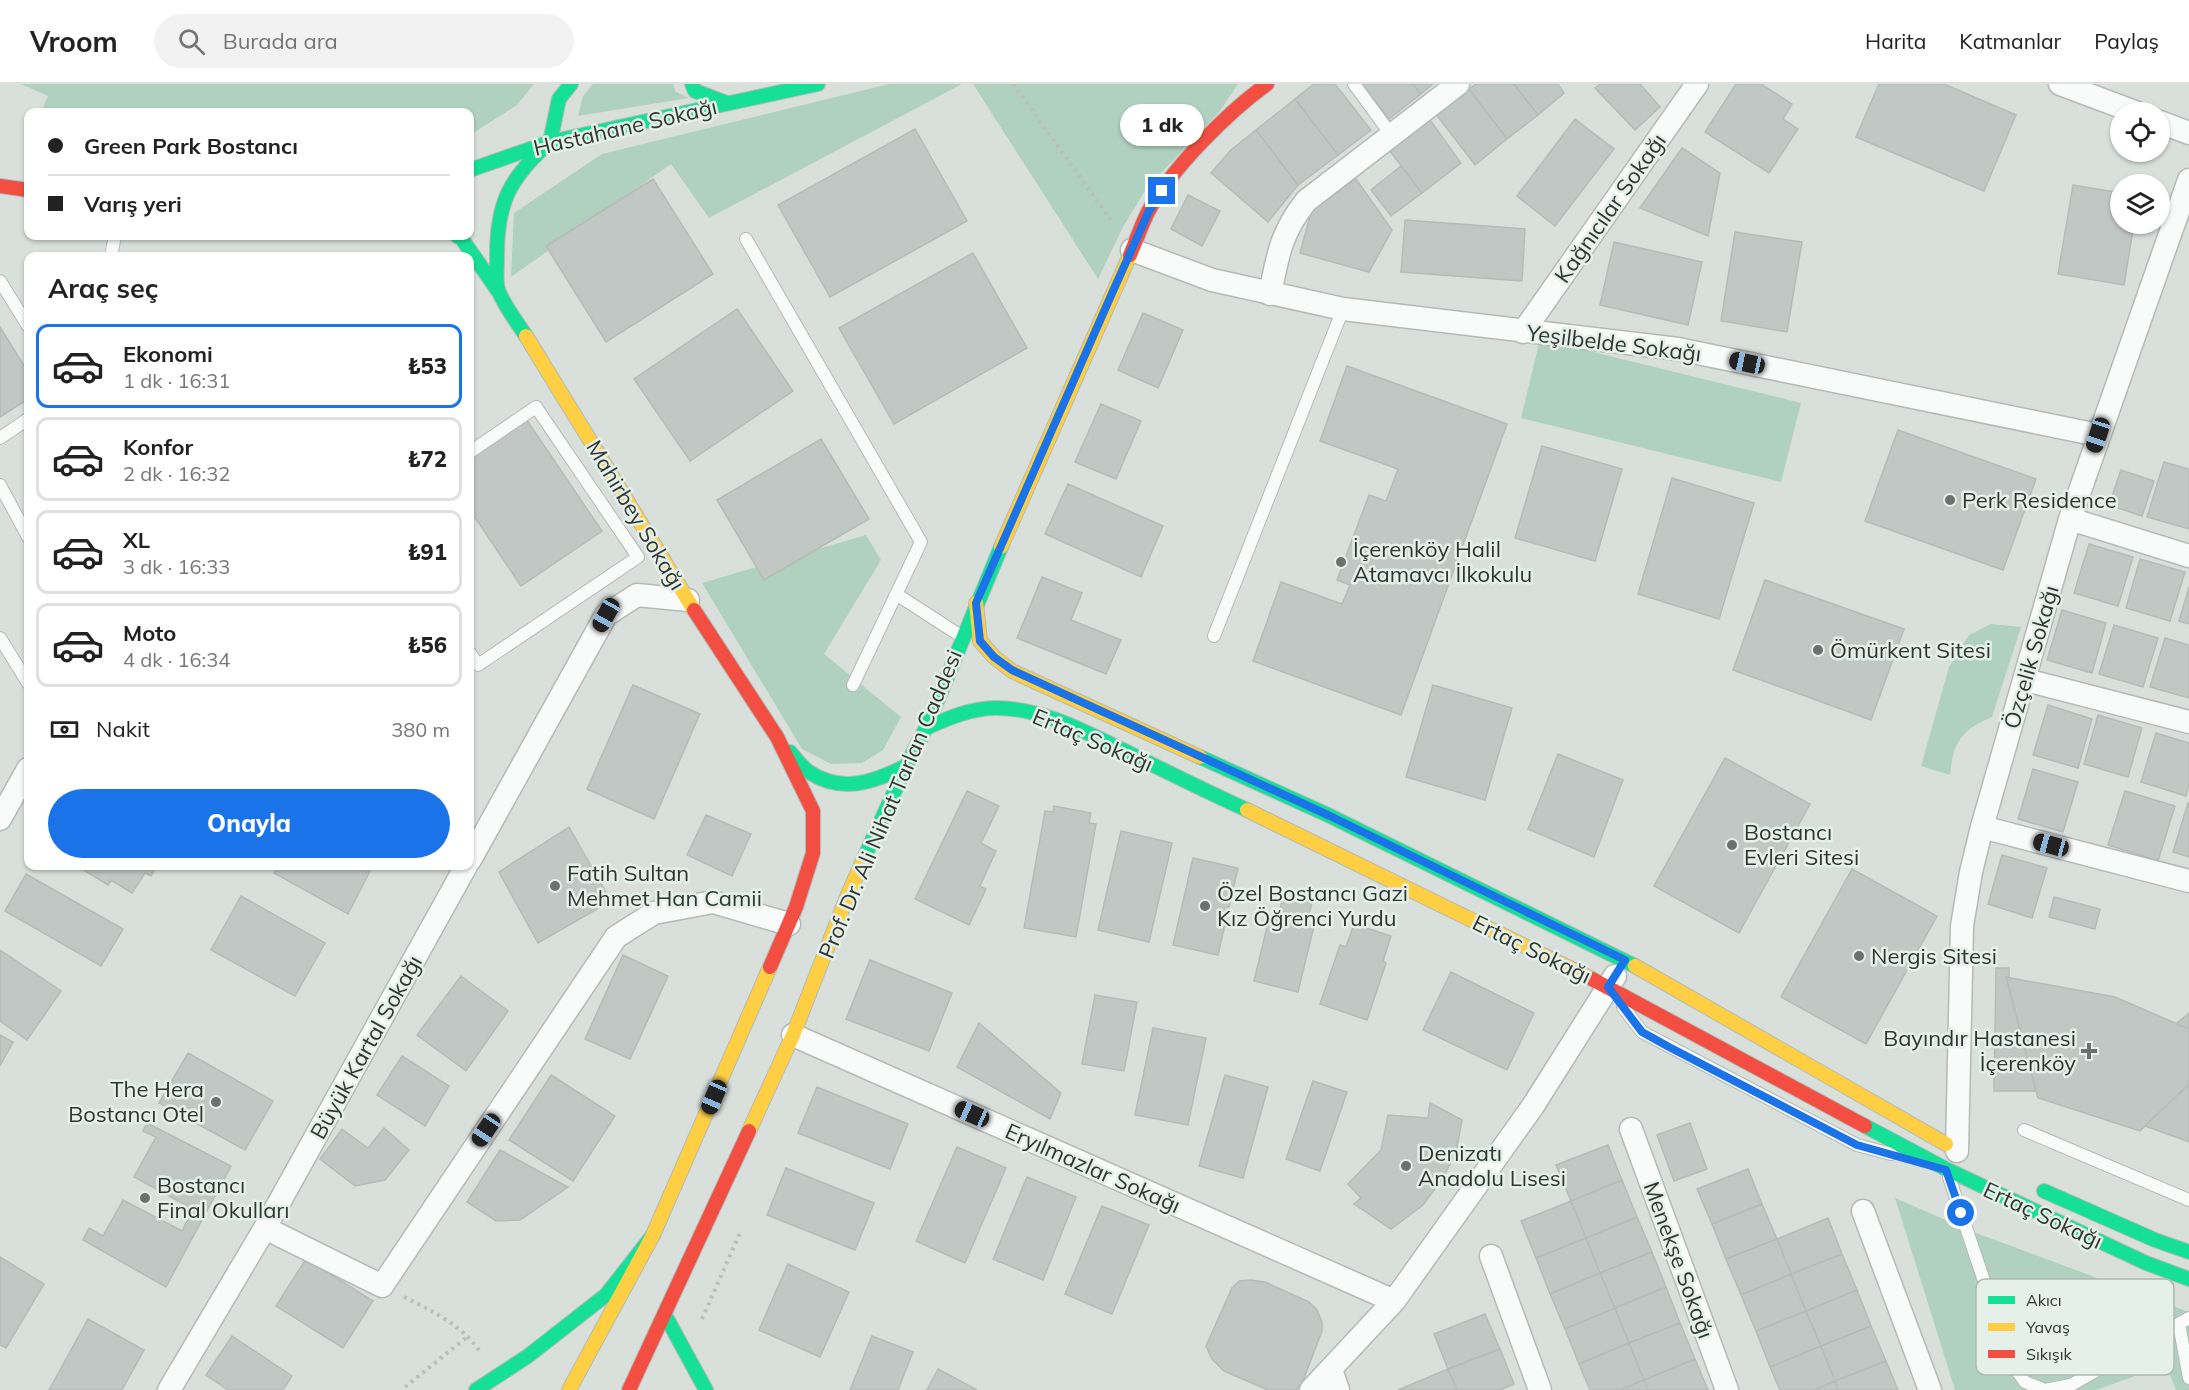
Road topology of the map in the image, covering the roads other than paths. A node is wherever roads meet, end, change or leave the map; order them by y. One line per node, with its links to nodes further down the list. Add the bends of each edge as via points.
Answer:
1 (571, 84): 15 (main road, via 560,99)
2 (692, 84): 10 (main road, via 695,91)
3 (818, 84): 10 (main road, Hastahane Sokağı)
4 (1267, 84): 9 (main road, Prof. Dr. Ali Nihat Tarlan Caddesi)
5 (1354, 84): 14 (lane)
6 (1458, 84): 14 (street)
7 (2060, 84): 11 (street)
8 (1686, 88): 28 (street, Kağnıcılar Sokağı)
9 (1254, 89): 21 (main road, Prof. Dr. Ali Nihat Tarlan Caddesi, via 1175,172 1149,211)
10 (727, 103): 15 (main road, Hastahane Sokağı)
11 (2110, 103)
12 (2170, 126): 13 (street)
13 (2189, 133)
14 (1392, 136): 25 (street, via 1306,201 1291,221 1279,249)
15 (550, 142): 16 (main road, Hastahane Sokağı); 24 (main road, Mahirbey Sokağı, via 521,169 503,199 496,232)
16 (474, 169)
17 (2189, 180): 30 (street, Özçelik Sokağı)
18 (0, 186): 19 (main road)
19 (24, 189)
20 (746, 239): 37 (lane, via 921,542)
21 (1132, 250): 25 (street, Yeşilbelde Sokağı, via 1212,280); 39 (main road, Prof. Dr. Ali Nihat Tarlan Caddesi)
22 (474, 256): 24 (main road, Mahirbey Sokağı)
23 (0, 281): 27 (lane)
24 (498, 291): 38 (main road, Mahirbey Sokağı)
25 (1270, 294): 26 (street, Yeşilbelde Sokağı)
26 (1344, 309): 28 (street, Yeşilbelde Sokağı); 40 (lane)
27 (24, 320)
28 (1523, 332): 30 (street, Yeşilbelde Sokağı, via 1678,349)
29 (24, 422): 31 (lane)
30 (2098, 435): 34 (street, Özçelik Sokağı)
31 (0, 438)
32 (474, 449): 43 (lane, via 536,407 638,556 478,665)
33 (0, 485): 35 (lane)
34 (2070, 519): 36 (street); 45 (street, Özçelik Sokağı)
35 (24, 530)
36 (2189, 556)
37 (896, 594): 41 (lane); 46 (lane)
38 (688, 600): 49 (main road, Mahirbey Sokağı); 54 (street, via 637,595 606,615)
39 (976, 603): 41 (main road, Prof. Dr. Ali Nihat Tarlan Caddesi); 58 (main road, Ertaç Sokağı, via 980,641 1012,670 1328,815)
40 (1214, 636)
41 (962, 637): 48 (main road, Prof. Dr. Ali Nihat Tarlan Caddesi)
42 (0, 638): 44 (lane)
43 (474, 659)
44 (24, 677)
45 (2026, 680): 47 (street); 53 (street, Özçelik Sokağı)
46 (853, 685)
47 (2189, 722)
48 (926, 728): 50 (main road, Prof. Dr. Ali Nihat Tarlan Caddesi); 59 (main road, Ertaç Sokağı, via 963,712 999,706 1067,724)
49 (777, 737): 50 (main road, via 809,772 834,784 855,786 879,781); 57 (main road, Prof. Dr. Ali Nihat Tarlan Caddesi, via 813,811 813,853)
50 (906, 766): 60 (main road, Prof. Dr. Ali Nihat Tarlan Caddesi)
51 (24, 776): 52 (street)
52 (0, 819)
53 (1982, 826): 56 (street); 63 (street, Özçelik Sokağı, via 1962,926)
54 (474, 853)
55 (464, 870): 67 (street, Büyük Kartal Sokağı)
56 (2189, 881)
57 (789, 924): 67 (street, via 713,902 654,913 616,937 382,1286); 68 (main road, Prof. Dr. Ali Nihat Tarlan Caddesi)
58 (1625, 960): 59 (street); 63 (main road, Ertaç Sokağı)
59 (1608, 987): 63 (main road, Ertaç Sokağı); 63 (lane, via 1642,1032 1857,1145); 73 (street, via 1533,1106)
60 (792, 1035): 73 (street, Eryılmazlar Sokağı); 74 (main road, Prof. Dr. Ali Nihat Tarlan Caddesi)
61 (1631, 1130): 87 (street, Menekşe Sokağı)
62 (2024, 1130): 65 (lane)
63 (1957, 1159): 71 (lane); 72 (main road, Ertaç Sokağı, via 2146,1263)
64 (2028, 1183): 69 (main road, Ertaç Sokağı)
65 (2189, 1200)
66 (1863, 1211): 88 (street)
67 (265, 1228): 80 (street, Büyük Kartal Sokağı)
68 (653, 1235): 81 (main road, via 606,1295 528,1356); 82 (main road, Prof. Dr. Ali Nihat Tarlan Caddesi)
69 (2189, 1252)
70 (1491, 1256): 86 (street)
71 (1989, 1279)
72 (2189, 1279)
73 (1394, 1301): 79 (street)
74 (665, 1315): 83 (main road, Prof. Dr. Ali Nihat Tarlan Caddesi); 84 (main road)
75 (2184, 1321): 78 (lane)
76 (2020, 1375): 77 (lane, via 2025,1382 2045,1390 2071,1385)
77 (2089, 1375)
78 (2189, 1378)
79 (1335, 1380): 85 (street)
80 (169, 1390)
81 (476, 1390)
82 (569, 1390)
83 (629, 1390)
84 (706, 1390)
85 (1311, 1390)
86 (1540, 1390)
87 (1727, 1390)
88 (1930, 1390)

